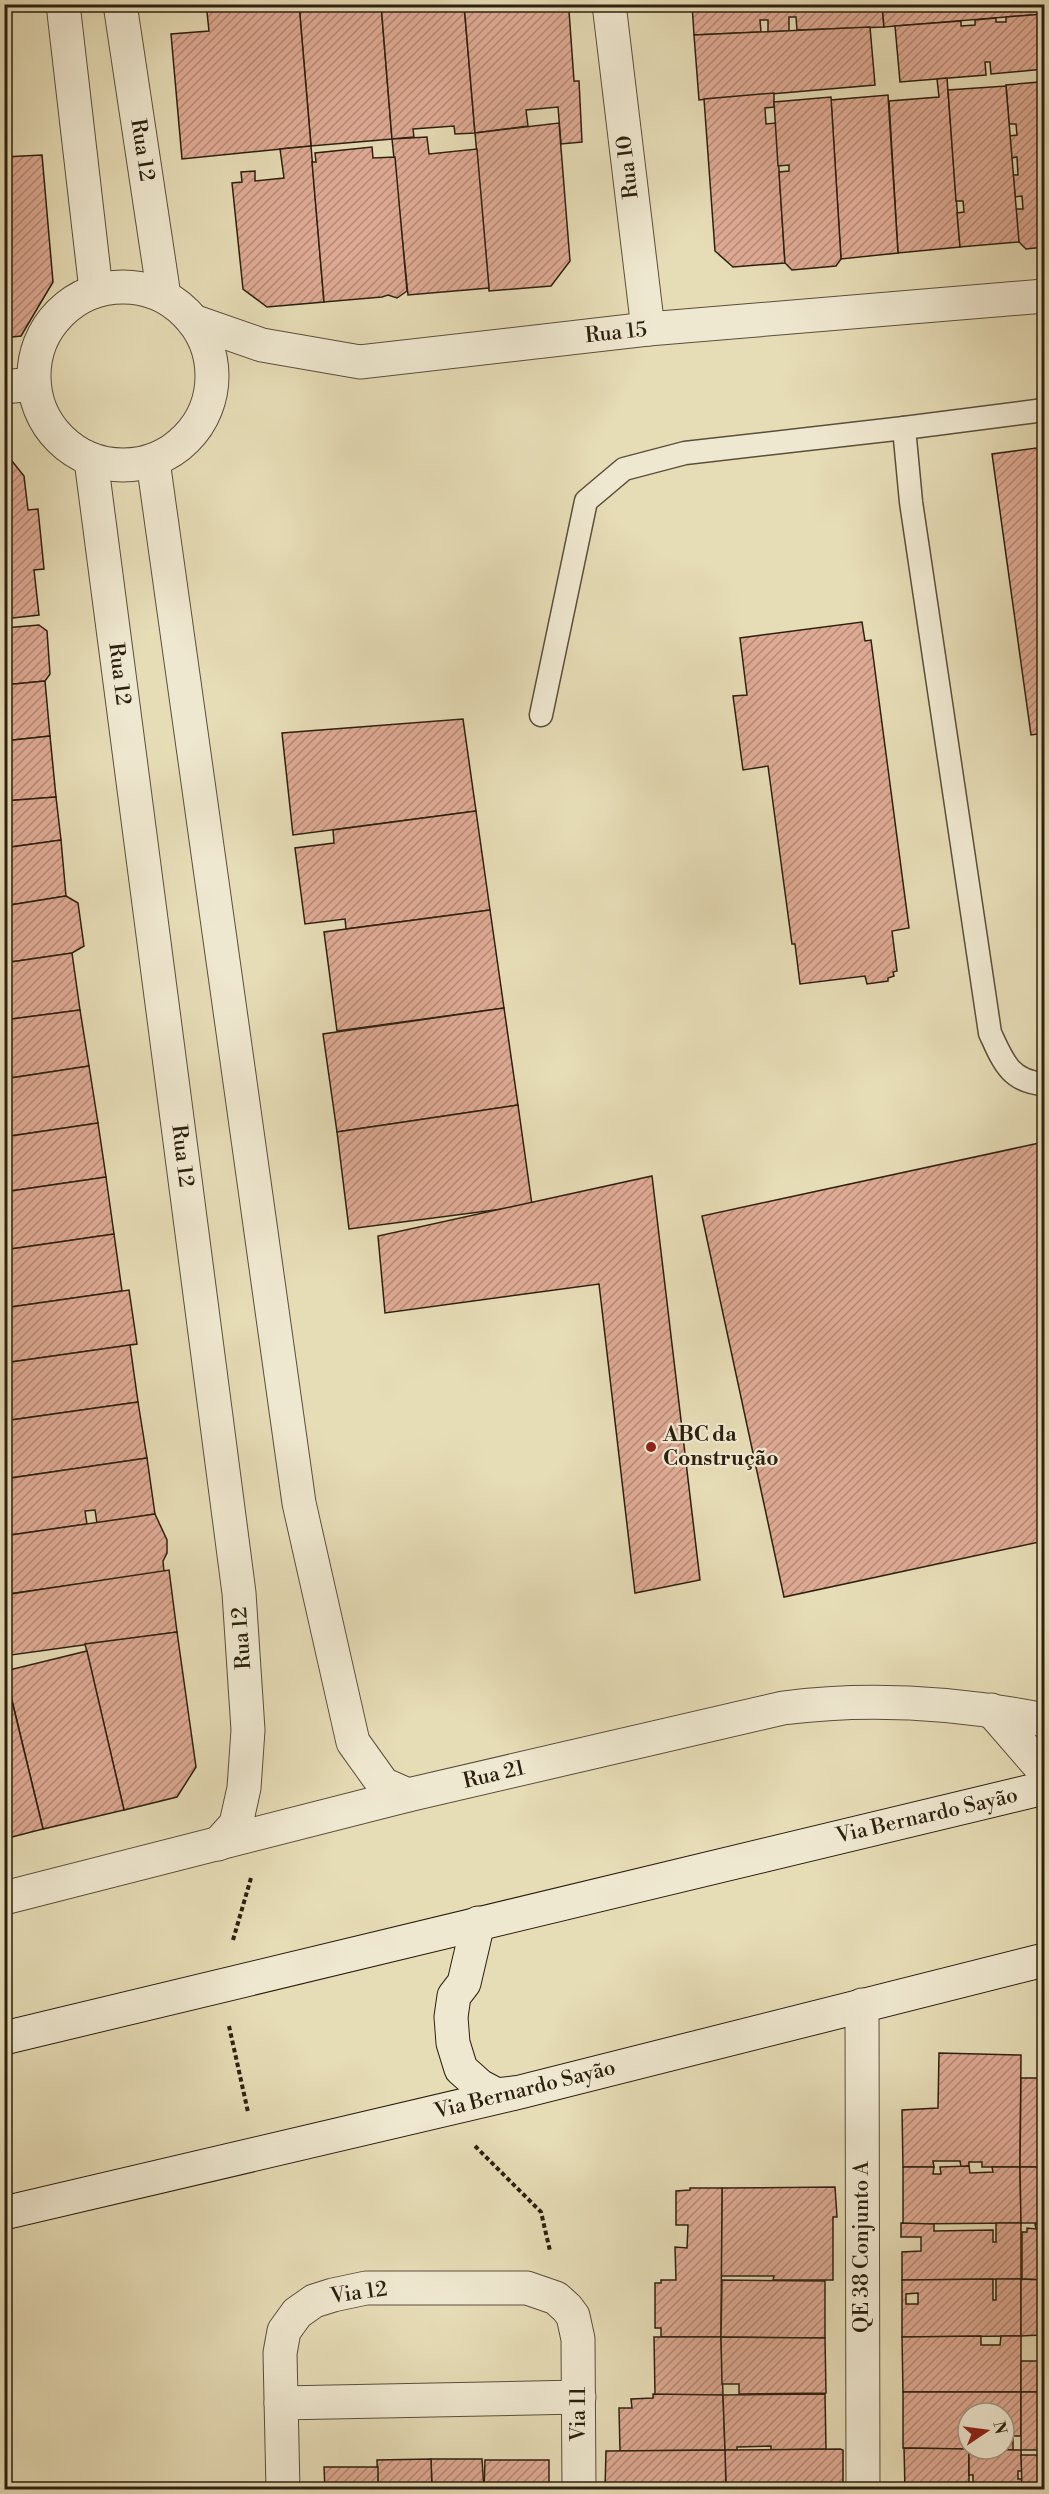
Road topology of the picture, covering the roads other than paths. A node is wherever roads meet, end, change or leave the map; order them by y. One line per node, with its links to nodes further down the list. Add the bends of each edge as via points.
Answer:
1 (63, 4): 4 (street)
2 (120, 4): 5 (street, Rua 12)
3 (609, 4): 8 (street, Rua 10)
4 (96, 290): 5 (street, via 130,286); 9 (street, via 62,311 39,344)
5 (164, 296): 7 (street)
6 (1044, 296): 8 (street, Rua 15)
7 (194, 321): 8 (street, Rua 15, via 262,345 360,362); 13 (street, via 208,351 212,384 203,417 183,444)
8 (648, 329)
9 (19, 386): 12 (street, via 63,443)
10 (1044, 410): 11 (lane)
11 (904, 428): 14 (lane, via 685,453 624,469 586,501); 15 (lane, via 911,502 990,1033 1014,1074 1028,1083)
12 (91, 460): 13 (street, via 123,466); 21 (street, Rua 12, via 239,1593 248,1730 244,1788 236,1824)
13 (153, 461): 20 (street, via 299,1503 353,1742 383,1784)
14 (541, 715)
15 (1044, 1084)
16 (991, 1710): 17 (street, Rua 21); 18 (street); 20 (street, Rua 21, via 828,1702 783,1708)
17 (1044, 1720)
18 (1044, 1771)
19 (1044, 1788): 23 (street, Via Bernardo Sayão)
20 (408, 1795): 21 (street, Rua 21)
21 (218, 1844): 22 (street, Rua 21)
22 (4, 1898)
23 (478, 1923): 26 (street, Via Bernardo Sayão); 27 (street, via 464,1983 454,1996 453,2043 461,2069 480,2086 497,2095)
24 (1044, 1960): 25 (street, Via Bernardo Sayão)
25 (862, 2005): 27 (street, Via Bernardo Sayão); 34 (street, QE 38 Conjunto A)
26 (4, 2038)
27 (520, 2092): 28 (street, Via Bernardo Sayão)
28 (4, 2213)
29 (578, 2339): 30 (street, Via 11); 31 (street, Via 12, via 573,2316 556,2298 527,2288 366,2288 333,2295 314,2301 297,2313 284,2331 280,2353)
30 (579, 2397): 31 (street); 33 (street, Via 11)
31 (282, 2403): 32 (street, Via 12)
32 (283, 2490)
33 (579, 2490)
34 (863, 2490)

